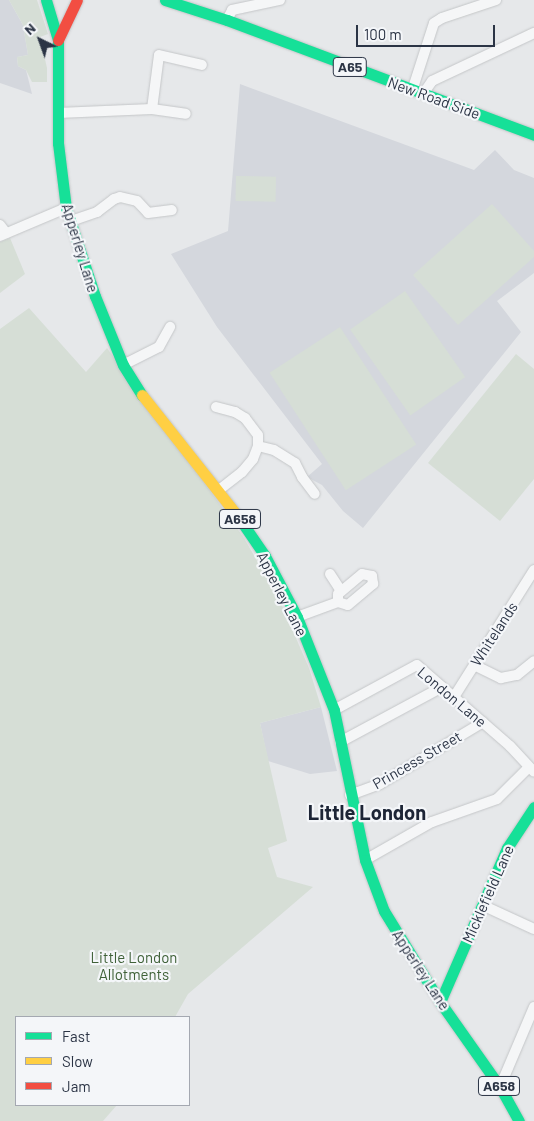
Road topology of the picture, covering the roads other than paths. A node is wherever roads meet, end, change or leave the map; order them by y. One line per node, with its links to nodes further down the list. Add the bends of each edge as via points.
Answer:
1 (46, 0): 9 (main road, Apperley Lane / A658)
2 (52, 0): 3 (main road, A658, via 68,3)
3 (77, 0): 9 (main road, Apperley Lane / A658)
4 (165, 0): 7 (main road, New Road Side / A65)
5 (280, 0): 7 (street, via 232,10)
6 (496, 0): 11 (street, via 442,18 434,24)
7 (227, 20): 11 (main road, New Road Side / A65)
8 (534, 33): 11 (street, via 432,81)
9 (58, 40): 13 (main road, Apperley Lane / A658)
10 (202, 65): 12 (street, via 159,55)
11 (418, 93): 15 (main road, New Road Side / A65)
12 (152, 109): 13 (street); 14 (street)
13 (58, 113): 16 (main road, Apperley Lane / A658, via 58,144)
14 (186, 114)
15 (533, 134)
16 (66, 208): 18 (main road, Apperley Lane / A658); 19 (street)
17 (172, 210): 18 (street, via 148,213 137,201 120,197 97,212)
18 (71, 221): 21 (main road, Apperley Lane / A658, via 95,296)
19 (2, 231)
20 (170, 327): 21 (street, via 158,347)
21 (123, 365): 24 (main road, Apperley Lane / A658, via 140,394)
22 (216, 408): 23 (street, via 245,418 258,434)
23 (258, 446): 24 (street, via 253,459 242,472); 25 (street, via 274,450 295,463)
24 (220, 490): 30 (main road, Apperley Lane / A658, via 265,556)
25 (315, 494)
26 (534, 570): 32 (street, Whitelands)
27 (330, 574): 28 (street)
28 (341, 591): 29 (street, via 337,596); 29 (street, via 362,574 374,578 373,584 348,605)
29 (338, 602): 30 (street)
30 (297, 617): 35 (main road, Apperley Lane / A658)
31 (534, 661): 32 (street, via 517,675 501,678)
32 (474, 666): 34 (street, Whitelands)
33 (442, 687): 34 (street, London Lane); 35 (street, London Lane, via 417,665); 37 (street)
34 (454, 697): 36 (street, London Lane)
35 (334, 710): 37 (main road, Apperley Lane / A658)
36 (483, 722): 38 (street, London Lane); 39 (street, Princess Street, via 380,784)
37 (340, 742): 39 (main road, Apperley Lane / A658)
38 (531, 765): 41 (street, via 497,799 432,822)
39 (350, 795): 41 (main road, Apperley Lane / A658)
40 (534, 807): 42 (main road, Micklefield Lane, via 507,848)
41 (365, 860): 45 (main road, Apperley Lane / A658, via 384,911)
42 (482, 905): 43 (street); 44 (main road, Micklefield Lane)
43 (534, 929)
44 (449, 984): 45 (main road, Micklefield Lane); 47 (main road, Micklefield Lane)
45 (440, 1002): 47 (main road, Apperley Lane / A658)
46 (534, 1007): 48 (street)
47 (452, 1019): 48 (main road, Apperley Lane / A658)
48 (500, 1086): 49 (main road, Apperley Lane / A658)
49 (519, 1121)

